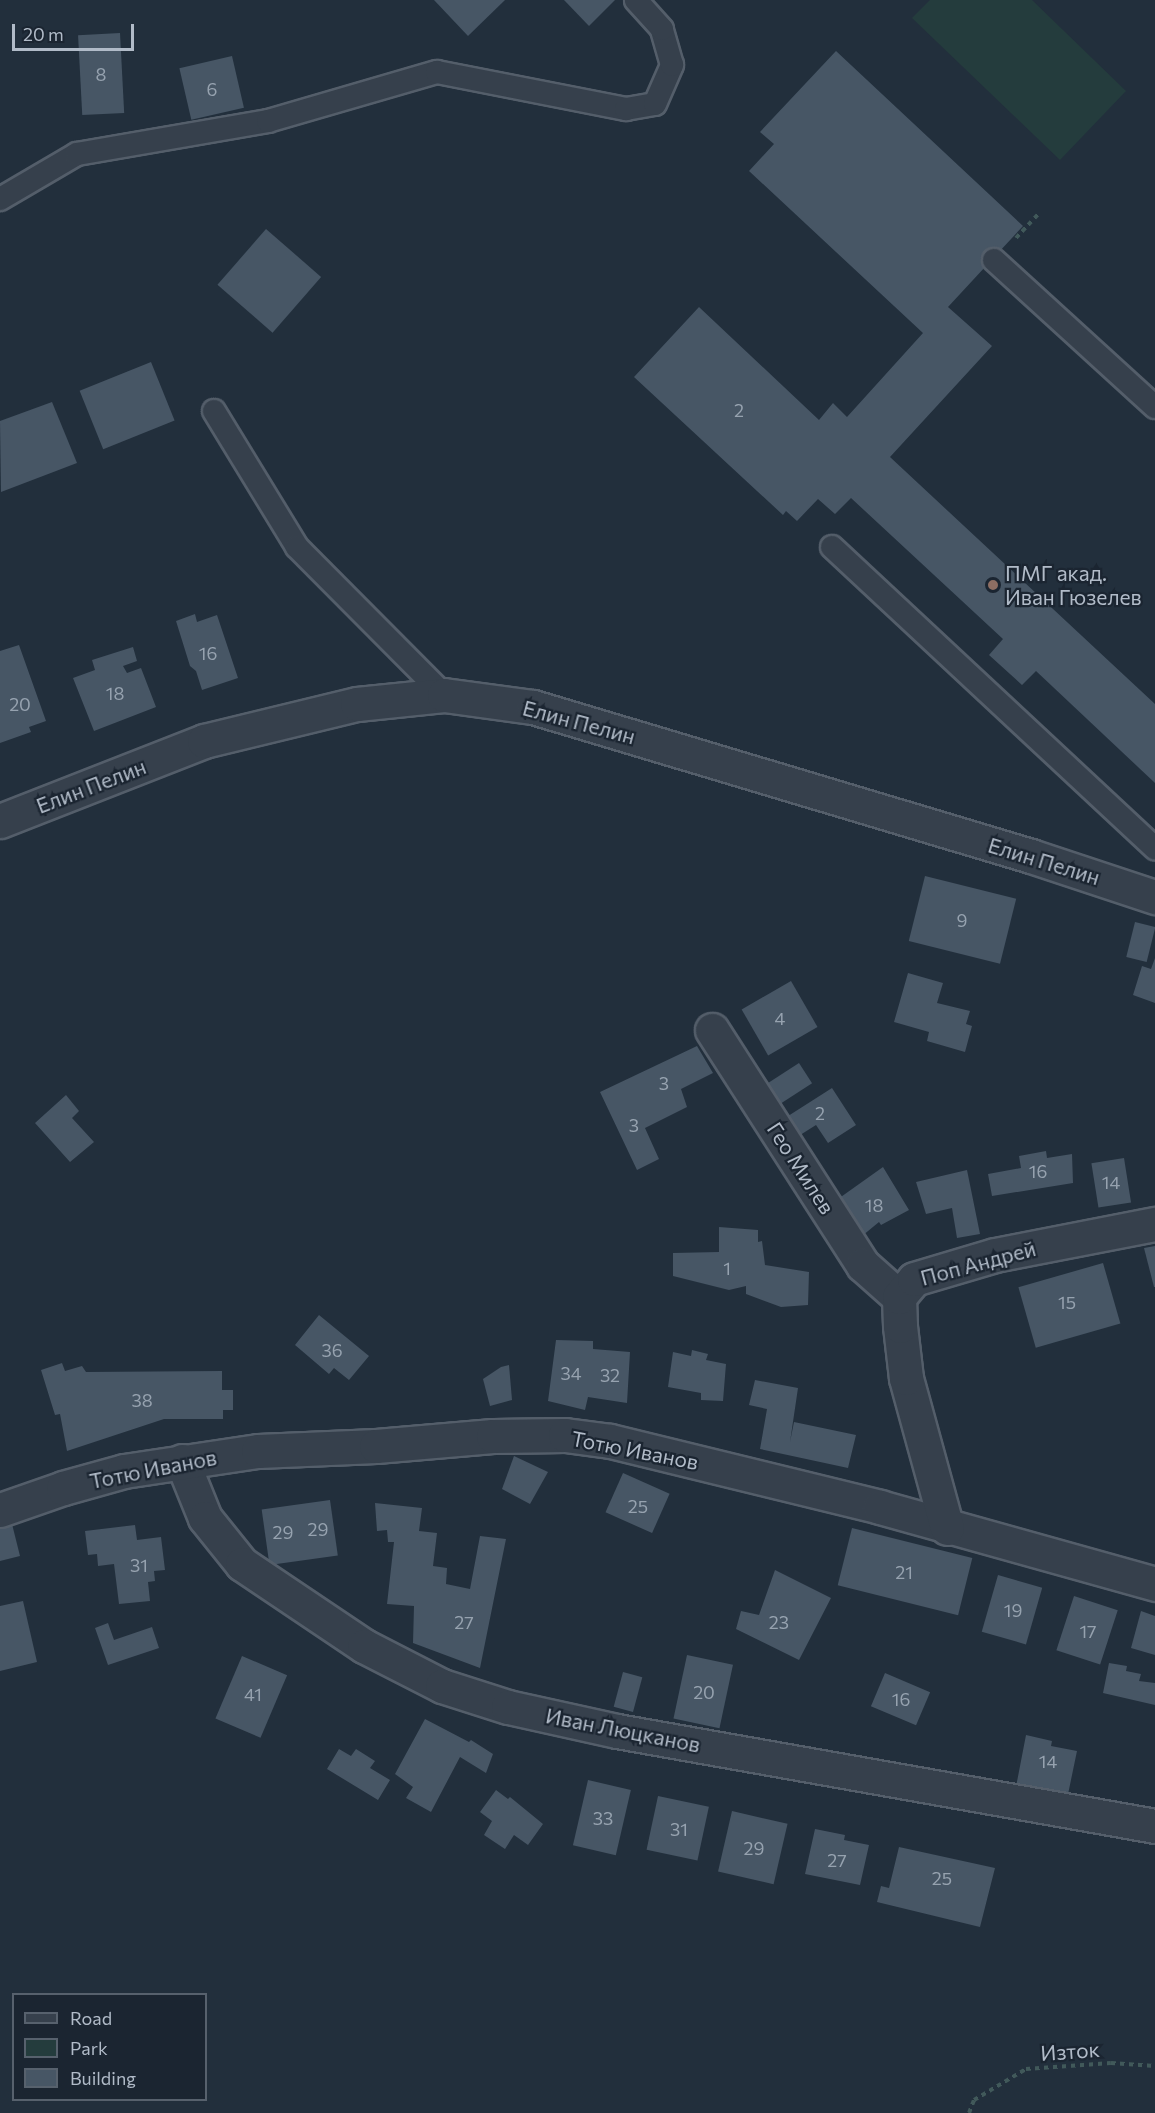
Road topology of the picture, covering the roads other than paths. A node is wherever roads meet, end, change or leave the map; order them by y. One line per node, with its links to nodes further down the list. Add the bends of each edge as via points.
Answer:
1 (636, 0): 2 (lane, via 662,29 672,64 654,104 626,109 437,72 268,121 77,154)
2 (0, 199)
3 (994, 260): 4 (lane)
4 (1155, 407)
5 (214, 411): 7 (lane, via 297,547)
6 (832, 547): 9 (lane)
7 (444, 695): 8 (street, Елин Пелин, via 357,704 204,741); 10 (street, Елин Пелин, via 533,707)
8 (0, 821)
9 (1155, 848)
10 (1155, 897)
11 (712, 1030): 13 (street, Гео Милев, via 863,1265)
12 (1155, 1224): 13 (street, Поп Андрей, via 995,1255 914,1279)
13 (900, 1297): 16 (street, Поп Андрей, via 906,1378)
14 (182, 1461): 15 (street, Тотю Иванов, via 124,1471); 16 (street, Тотю Иванов, via 258,1451 566,1435 660,1453 880,1507); 18 (street, Иван Люцканов, via 205,1518 242,1564 364,1646 442,1686 508,1707 617,1731)
15 (0, 1510)
16 (947, 1528): 17 (street, Тотю Иванов)
17 (1155, 1584)
18 (1155, 1826)

